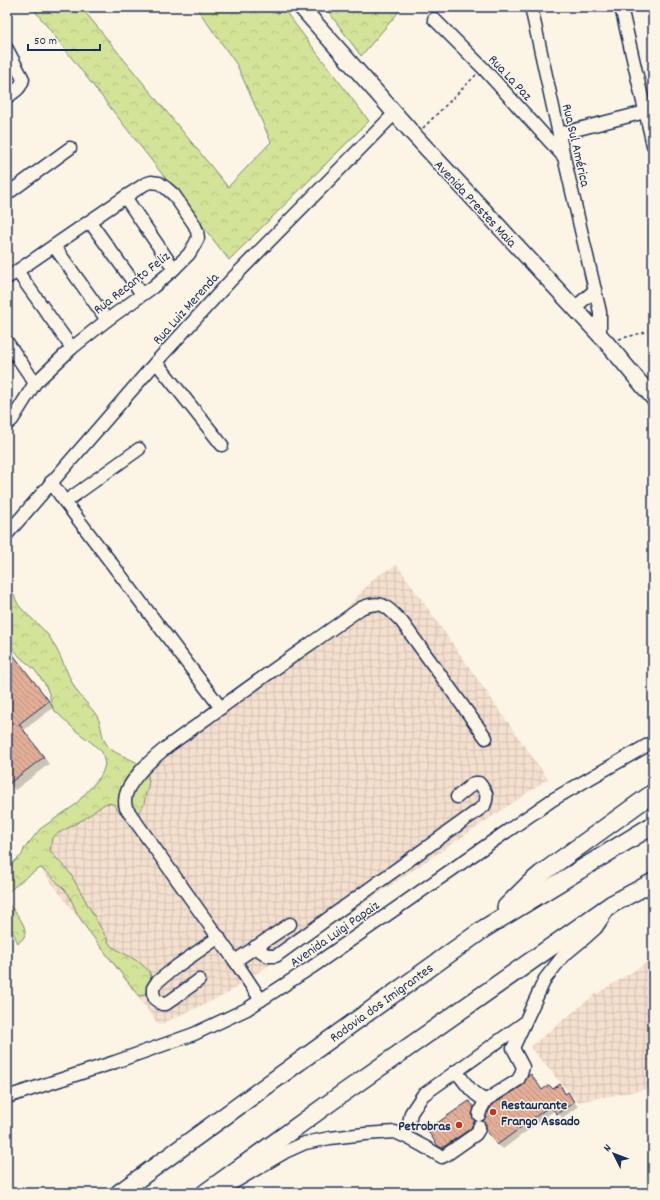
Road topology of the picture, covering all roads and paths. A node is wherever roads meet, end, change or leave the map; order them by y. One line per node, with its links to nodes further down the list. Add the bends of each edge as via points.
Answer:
1 (301, 7): 10 (main road, Avenida Prestes Maia)
2 (531, 7): 11 (street, Rua Sul América)
3 (621, 7): 9 (street)
4 (434, 19): 7 (street, Rua La Paz)
5 (7, 49): 6 (street)
6 (11, 66): 8 (street, via 23,79 19,88)
7 (483, 68): 12 (path); 15 (street, Rua La Paz)
8 (7, 97)
9 (649, 110): 11 (street); 13 (street)
10 (395, 113): 12 (main road, Avenida Prestes Maia); 30 (street, Rua Luiz Merenda, via 232,279)
11 (559, 134): 15 (street, Rua Sul América)
12 (415, 136): 24 (main road, Avenida Prestes Maia)
13 (653, 145)
14 (70, 148): 16 (street)
15 (564, 158): 22 (street, Rua Sul América)
16 (7, 194)
17 (124, 198): 18 (street, Rua Recanto Feliz); 20 (street); 20 (street, Rua Recanto Feliz, via 151,182 159,184 174,195 194,224 198,238 189,254)
18 (90, 222): 19 (street, Rua Recanto Feliz); 23 (street)
19 (54, 246): 21 (street, Rua Recanto Feliz); 25 (street)
20 (174, 269): 23 (street, Rua Recanto Feliz)
21 (12, 275): 29 (street)
22 (595, 290): 24 (street); 27 (street, Rua Sul América)
23 (142, 294): 25 (street, Rua Recanto Feliz)
24 (573, 307): 27 (main road, Avenida Prestes Maia)
25 (107, 320): 29 (street, Rua Recanto Feliz)
26 (653, 330): 27 (path)
27 (603, 339): 32 (main road, Avenida Prestes Maia)
28 (7, 342): 31 (street)
29 (72, 348): 31 (street, Rua Recanto Feliz)
30 (156, 362): 34 (street); 36 (street, Rua Luiz Merenda)
31 (35, 383): 33 (street, Rua Recanto Feliz)
32 (653, 398)
33 (7, 424)
34 (222, 445)
35 (140, 450): 37 (street)
36 (51, 482): 37 (street); 38 (street, Rua Luiz Merenda)
37 (65, 502): 39 (street)
38 (7, 534)
39 (221, 708): 40 (street, via 361,608 371,604 380,605 402,622); 49 (street, via 154,758 126,791 124,801 130,814)
40 (486, 738)
41 (653, 742): 53 (street, Avenida Luigi Papaiz, via 552,800)
42 (653, 793): 48 (highway, via 541,874)
43 (457, 797): 50 (street, via 474,783 479,783 487,798 484,806 276,956 268,956)
44 (653, 825): 48 (highway, Rodovia dos Imigrantes)
45 (653, 882): 46 (highway)
46 (612, 904): 54 (street, via 596,928 554,965); 60 (highway)
47 (290, 924): 50 (street)
48 (485, 928): 59 (highway, Rodovia dos Imigrantes)
49 (219, 937): 51 (street); 52 (street, via 157,982 153,994 155,999 166,1004)
50 (255, 947): 51 (street)
51 (235, 961): 53 (street)
52 (199, 980)
53 (261, 1000): 56 (street, Avenida Luigi Papaiz, via 194,1034)
54 (525, 1023): 55 (street); 57 (street, via 513,1048 523,1067 522,1074 518,1080)
55 (456, 1070): 57 (street, via 469,1087); 58 (street, via 423,1095 411,1113)
56 (7, 1097)
57 (486, 1100): 61 (street, via 481,1109 476,1134 442,1157 395,1132 330,1138 305,1143 284,1152)
58 (408, 1128)
59 (119, 1193)
60 (205, 1193)
61 (216, 1193)

